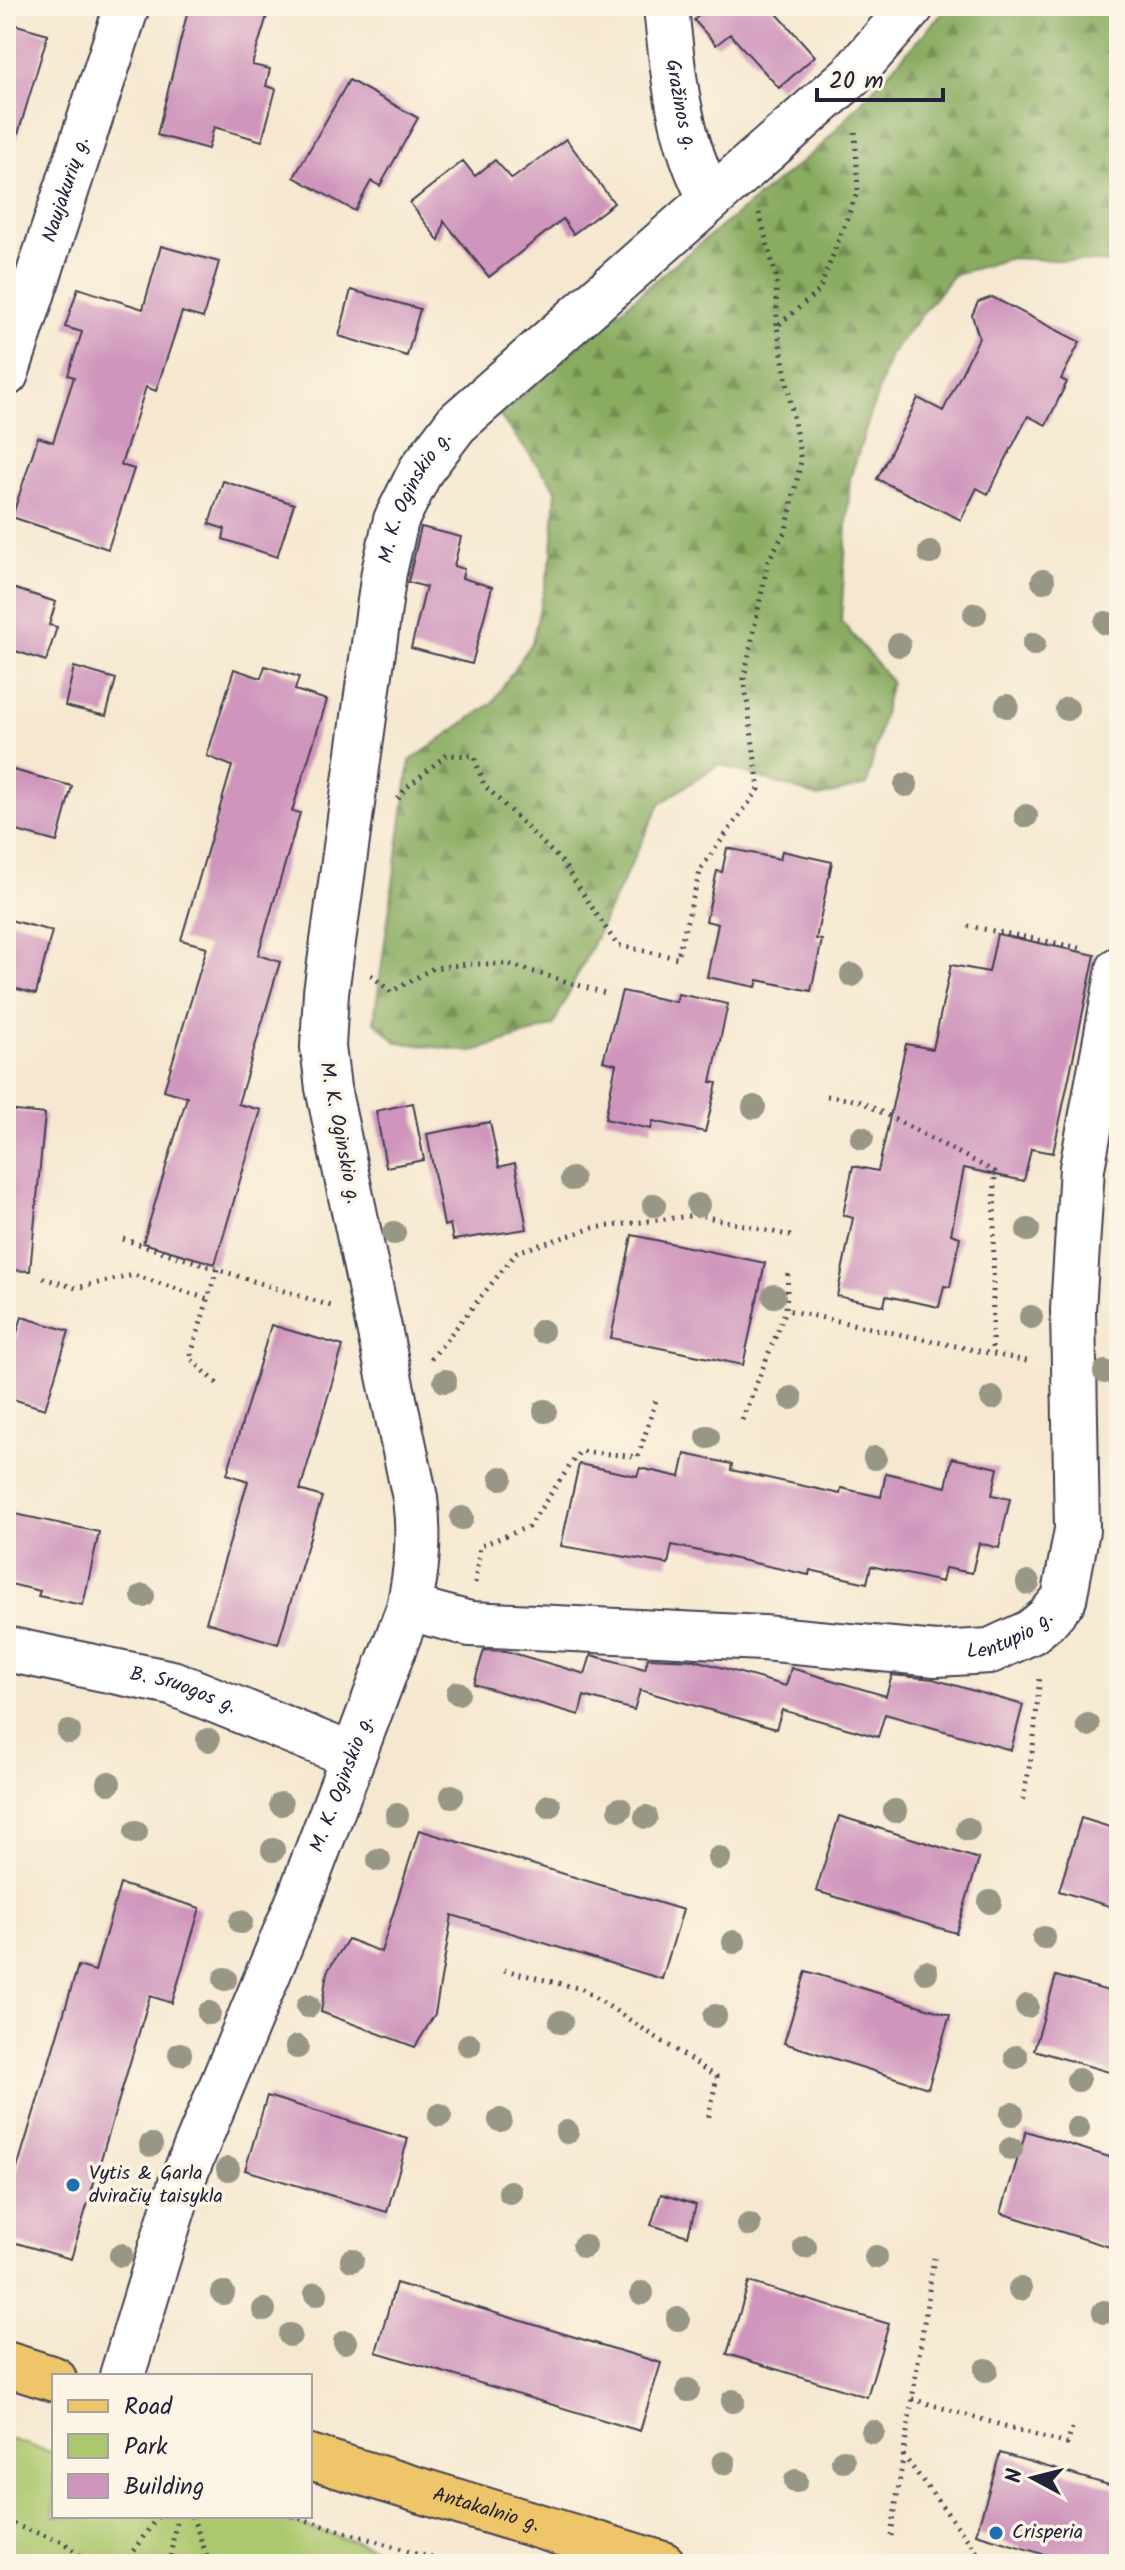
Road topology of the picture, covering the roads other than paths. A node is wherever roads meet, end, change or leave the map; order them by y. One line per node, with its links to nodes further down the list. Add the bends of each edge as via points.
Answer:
1 (127, 6): 5 (street, Naujakurių g.)
2 (666, 6): 4 (street, Gražinos g., via 685,131 696,172)
3 (912, 6): 4 (street, M. K. Oginskio g., via 852,75)
4 (711, 198): 7 (street, M. K. Oginskio g., via 456,424 421,470 396,520 381,587 323,1047 419,1531)
5 (6, 374)
6 (1104, 959): 7 (street, Lentupio g., via 1073,1310 1077,1530 1064,1599 1031,1632 990,1651 936,1654 763,1638 470,1624)
7 (409, 1608): 9 (street, M. K. Oginskio g.)
8 (6, 1649): 9 (street, B. Sruogos g., via 172,1683)
9 (353, 1756): 11 (street, M. K. Oginskio g., via 180,2186)
10 (6, 2364): 12 (main road)
11 (123, 2374)
12 (52, 2378)
13 (312, 2458): 14 (main road, Antakalnio g.)
14 (663, 2564)

